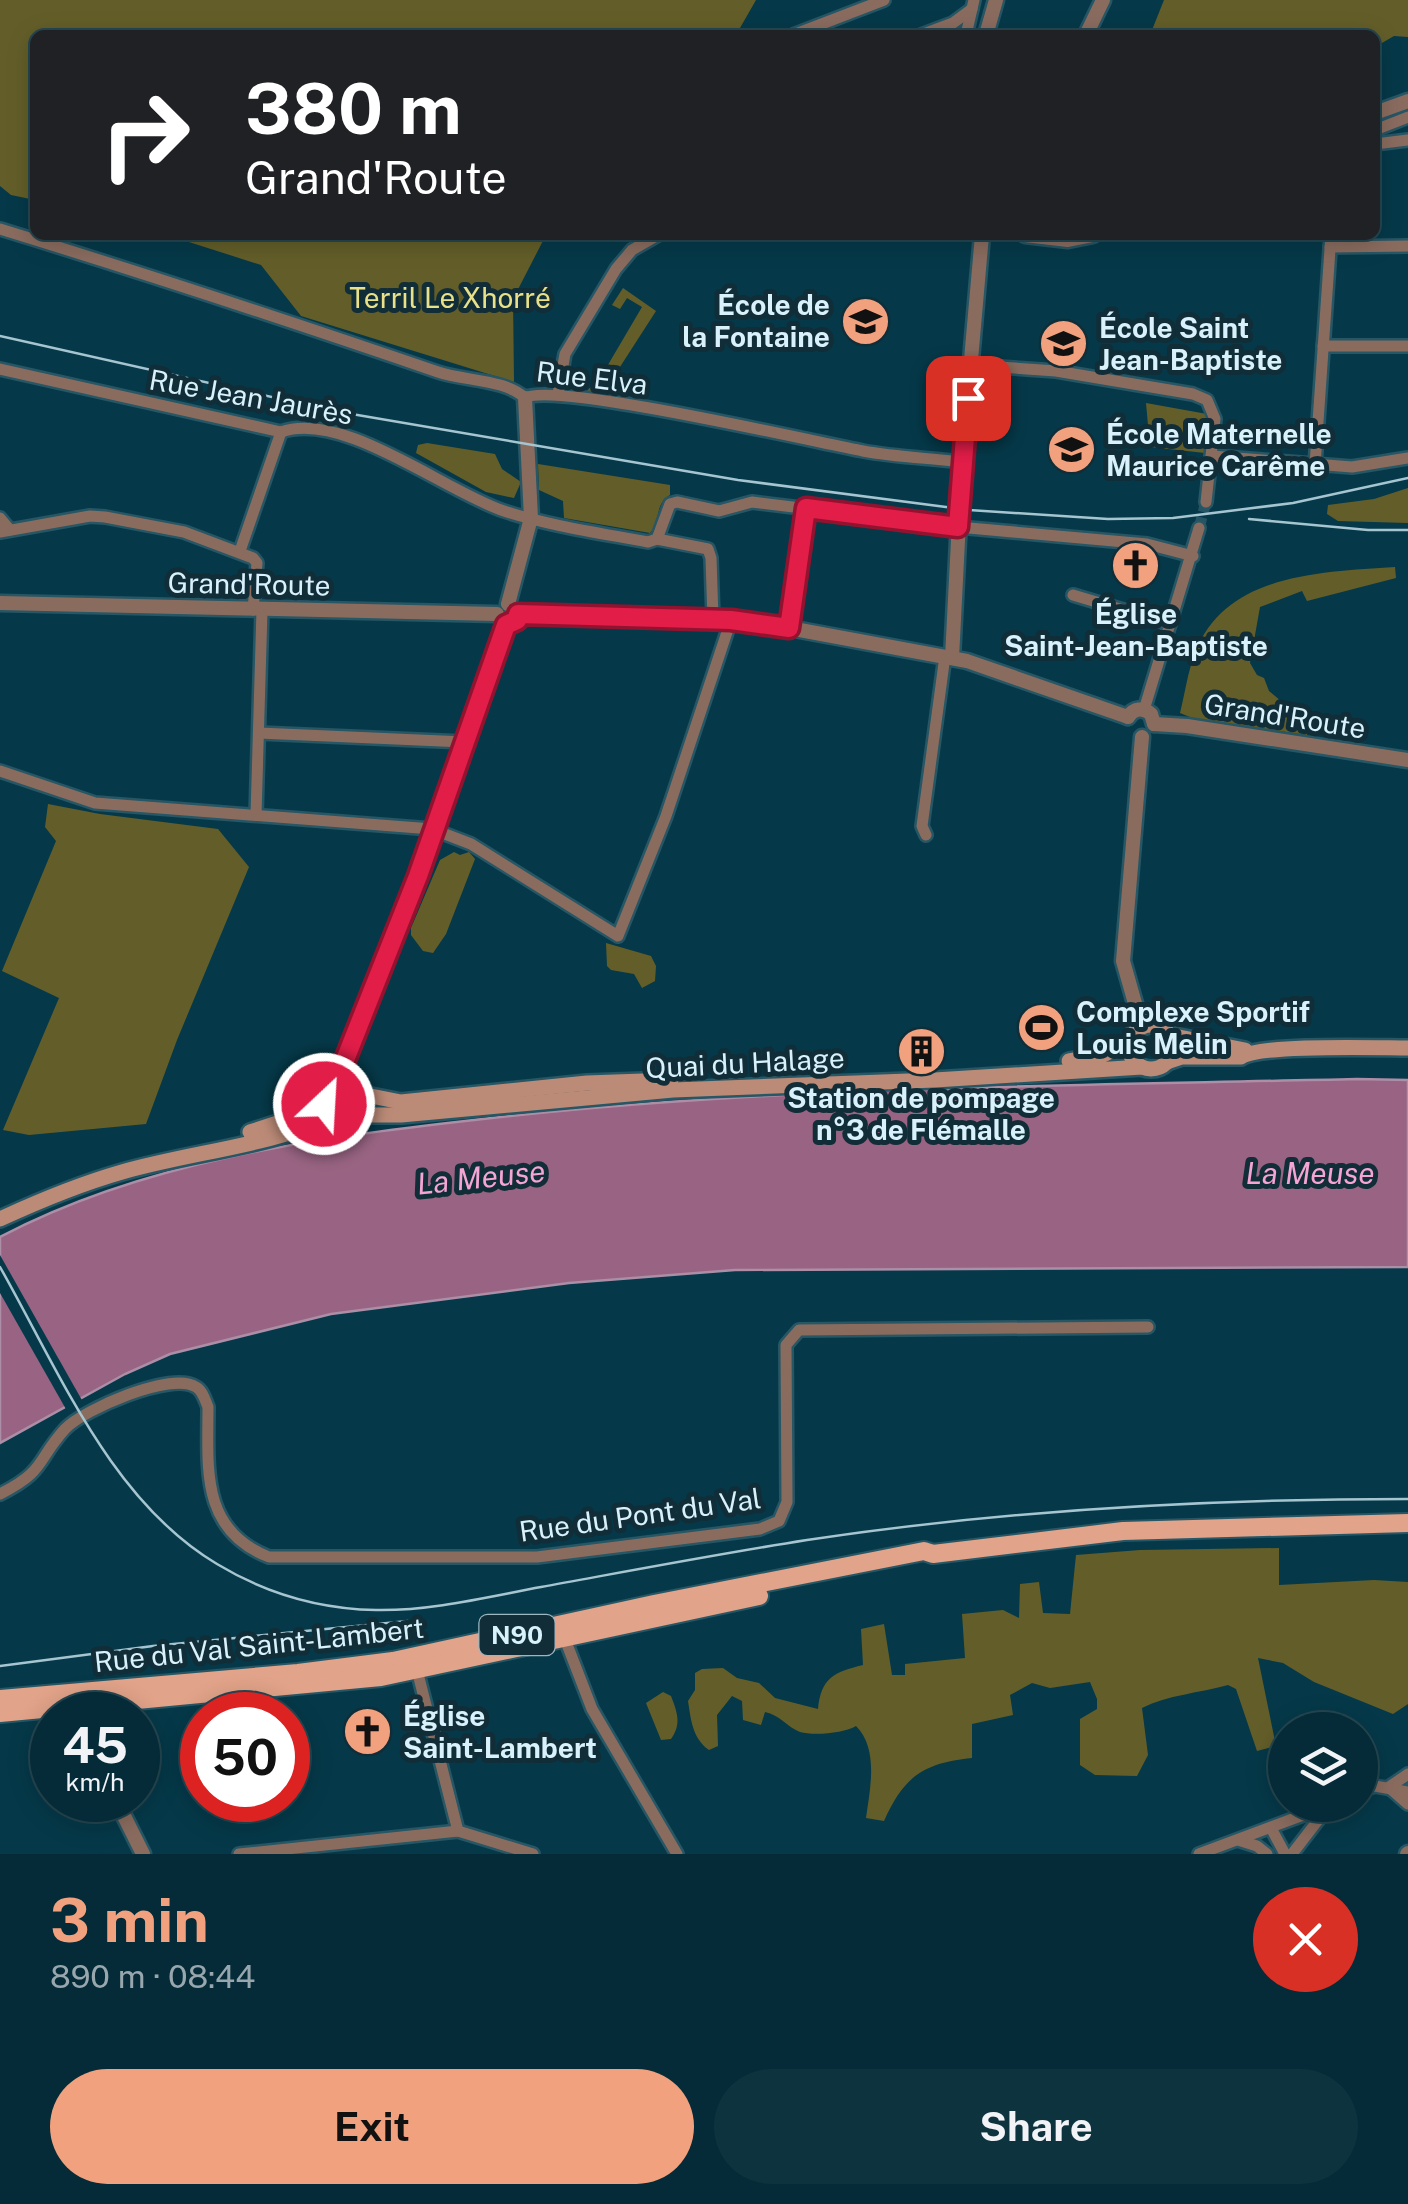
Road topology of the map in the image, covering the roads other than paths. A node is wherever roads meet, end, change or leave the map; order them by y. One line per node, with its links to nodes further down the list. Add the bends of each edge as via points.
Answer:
1 (884, 0): 6 (street)
2 (996, 0): 10 (street)
3 (1102, 0): 11 (street)
4 (974, 4): 5 (street); 9 (street)
5 (943, 26): 7 (street); 8 (street)
6 (806, 30)
7 (933, 30)
8 (948, 30)
9 (967, 30)
10 (987, 30)
11 (1088, 30)
12 (1408, 100): 13 (street)
13 (1380, 110)
14 (1408, 117): 15 (street)
15 (1380, 128)
16 (1408, 140): 17 (street)
17 (1380, 143)
18 (0, 229): 19 (street, Rue Elva)
19 (30, 238)
20 (36, 240): 30 (street, Rue Elva, via 455,378 515,389)
21 (649, 240): 29 (street, via 616,269 566,354)
22 (982, 240): 27 (street)
23 (1330, 241): 24 (street); 25 (street)
24 (1408, 246)
25 (1323, 346): 26 (street); 35 (street)
26 (1408, 346)
27 (972, 366): 32 (street, via 1056,371 1202,397 1215,419); 34 (street)
28 (0, 369): 31 (street, Rue Jean Jaurès)
29 (558, 394): 30 (street, Rue Elva); 34 (street, Rue Elva, via 876,453)
30 (525, 398): 39 (street)
31 (281, 432): 39 (street, Rue Jean Jaurès, via 306,427 351,439 468,496); 44 (street)
32 (1212, 456): 35 (street); 36 (street)
33 (1408, 458): 35 (street, via 1362,466)
34 (962, 462): 40 (street)
35 (1315, 464)
36 (1206, 502)
37 (806, 508): 40 (street); 43 (street, via 752,502 719,510 676,502 667,508); 53 (street)
38 (0, 518): 42 (street)
39 (531, 518): 43 (street, Rue Jean Jaurès); 49 (street)
40 (958, 527): 45 (street, via 1147,544); 54 (street)
41 (1199, 528): 45 (street)
42 (5, 531): 44 (street, via 104,517)
43 (658, 539): 50 (street, Rue Jean Jaurès, via 708,549)
44 (240, 551): 48 (street, via 256,563)
45 (1192, 556): 52 (street)
46 (1073, 594): 52 (street)
47 (0, 604): 48 (street, Grand'Route)
48 (258, 610): 49 (street, Grand'Route); 58 (street)
49 (507, 614): 50 (street, Grand'Route); 60 (street)
50 (712, 619): 51 (street, Grand'Route)
51 (731, 620): 53 (street, Grand'Route); 64 (street, via 678,784 618,936 471,844)
52 (1170, 624): 55 (street)
53 (789, 628): 54 (street, Grand'Route)
54 (949, 657): 56 (street, Grand'Route); 65 (street, via 923,817)
55 (1144, 710): 56 (street); 57 (street)
56 (1128, 717): 59 (street, via 1129,730)
57 (1154, 724): 59 (street); 61 (street, Grand'Route)
58 (259, 732): 60 (street); 63 (street)
59 (1142, 737): 66 (street, via 1123,960)
60 (464, 742): 64 (street)
61 (1408, 760)
62 (0, 771): 63 (street, via 95,804)
63 (256, 814): 64 (street)
64 (432, 830): 72 (street)
65 (926, 835)
66 (1136, 1034): 67 (main road, Quai du Halage, via 1160,1028); 71 (main road, via 1132,1058); 73 (main road, Quai du Halage, via 1095,1058 960,1069 588,1083 401,1102)
67 (1169, 1035): 69 (main road, Quai du Halage); 70 (main road)
68 (1408, 1048): 69 (main road, Quai du Halage)
69 (1248, 1053): 70 (main road, Quai du Halage)
70 (1168, 1062): 71 (main road, Quai du Halage)
71 (1142, 1067): 75 (main road, Quai du Halage)
72 (340, 1083): 73 (main road); 74 (main road)
73 (356, 1093): 75 (main road, via 357,1105)
74 (324, 1099): 75 (main road, via 329,1112); 76 (main road, via 268,1127 122,1163)
75 (344, 1114): 77 (main road, via 300,1131 122,1172)
76 (0, 1209)
77 (0, 1220)
78 (1148, 1327): 79 (street, Rue du Pont du Val, via 799,1330 786,1345 787,1502 779,1521 760,1529 537,1557 279,1558 260,1553 224,1522 212,1498 208,1406 195,1386 181,1383 142,1390 71,1425 35,1474)
79 (0, 1494)
80 (1408, 1523): 81 (main road, Rue du Val Saint-Lambert / N90, via 1083,1534 924,1552)
81 (562, 1632): 82 (main road, Rue du Val Saint-Lambert / N90); 102 (street, via 592,1709)
82 (416, 1664): 83 (main road, Rue du Val Saint-Lambert / N90, via 298,1673); 97 (street)
83 (160, 1696)
84 (0, 1699): 85 (main road, Rue du Val Saint-Lambert / N90)
85 (30, 1701)
86 (30, 1712): 87 (main road, Rue du Val Saint-Lambert / N90)
87 (0, 1714)
88 (1408, 1774): 90 (street)
89 (1378, 1786): 90 (street)
90 (1389, 1787): 91 (street); 92 (street)
91 (1408, 1792)
92 (1408, 1804)
93 (127, 1822): 99 (street)
94 (1286, 1822): 96 (street)
95 (1316, 1822): 105 (street)
96 (1271, 1828): 98 (street); 104 (street); 105 (street)
97 (458, 1831): 100 (street); 101 (street)
98 (1238, 1840): 103 (street); 104 (street)
99 (143, 1854)
100 (239, 1854)
101 (533, 1854)
102 (678, 1854)
103 (1200, 1854)
104 (1269, 1854)
105 (1289, 1854)

